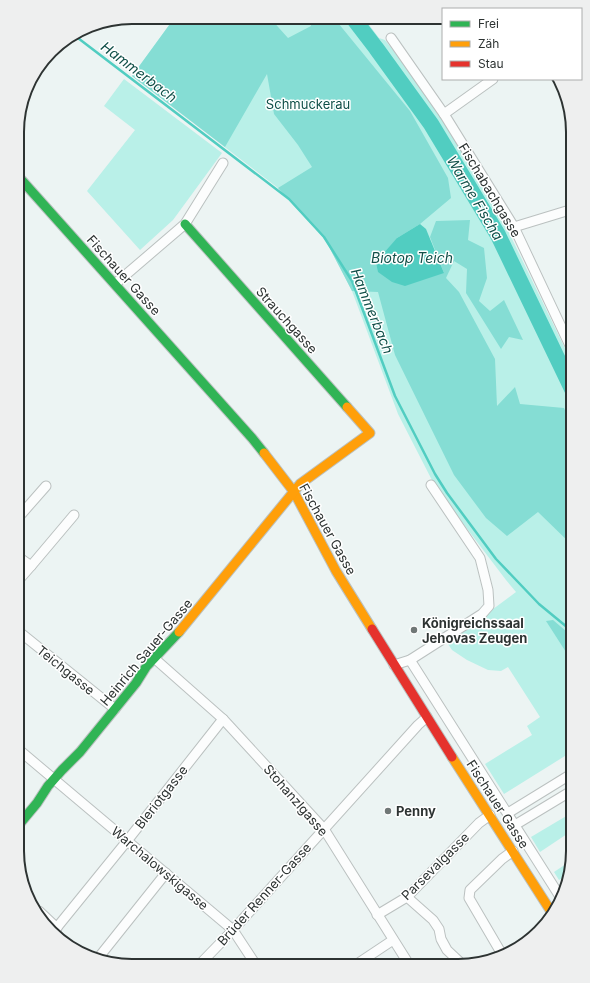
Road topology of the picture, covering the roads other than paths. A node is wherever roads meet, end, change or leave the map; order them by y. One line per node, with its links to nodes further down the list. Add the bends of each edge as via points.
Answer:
1 (391, 38): 3 (street, Fischabachgasse)
2 (492, 80): 3 (street)
3 (444, 114): 8 (street, Fischabachgasse)
4 (223, 163): 7 (street)
5 (24, 183): 9 (main road, Fischauer Gasse)
6 (566, 211): 8 (street)
7 (185, 224): 9 (street); 11 (main road, Strauchgasse)
8 (514, 227): 10 (street, Fischabachgasse)
9 (115, 284): 14 (main road, Fischauer Gasse, via 252,438)
10 (566, 337)
11 (370, 433): 14 (main road, Heinrich Sauer-Gasse, via 300,484)
12 (431, 484): 22 (street, via 480,558 489,606 482,614)
13 (46, 486): 15 (street)
14 (294, 492): 21 (main road, Heinrich Sauer-Gasse, via 173,639); 23 (main road, Fischauer Gasse, via 336,571)
15 (24, 511)
16 (74, 515): 18 (street)
17 (24, 561): 18 (street)
18 (31, 566): 19 (street)
19 (24, 574)
20 (24, 636): 24 (street, Teichgasse)
21 (154, 658): 24 (main road, Heinrich Sauer-Gasse); 26 (street, Stohanzlgasse)
22 (410, 660): 23 (street); 31 (street)
23 (394, 665): 25 (main road, Fischauer Gasse)
24 (115, 709): 29 (main road, Heinrich Sauer-Gasse)
25 (427, 717): 32 (main road, Fischauer Gasse); 35 (street, Brüder Renner-Gasse)
26 (223, 719): 35 (street, Stohanzlgasse); 36 (street, Bleriotgasse)
27 (24, 754): 29 (street, Warchalowskigasse)
28 (566, 777): 31 (street)
29 (54, 779): 33 (main road, Heinrich Sauer-Gasse); 36 (street, Warchalowskigasse)
30 (566, 794): 34 (street)
31 (508, 813): 34 (street)
32 (490, 815): 37 (main road, Fischauer Gasse); 40 (street, Parsevalgasse, via 479,823)
33 (24, 820)
34 (515, 826): 39 (street)
35 (324, 829): 42 (street, Stohanzlgasse); 44 (street, Brüder Renner-Gasse)
36 (127, 841): 38 (street, Warchalowskigasse); 43 (street, Bleriotgasse)
37 (513, 851): 41 (main road, Fischauer Gasse); 46 (street, via 470,890 469,898)
38 (166, 874): 44 (street, Warchalowskigasse); 47 (street)
39 (558, 892)
40 (407, 897): 42 (street, Parsevalgasse); 52 (street, via 433,920 447,950)
41 (549, 908)
42 (377, 915): 45 (street, Stohanzlgasse)
43 (57, 928)
44 (233, 930): 48 (street, Brüder Renner-Gasse); 49 (street, Warchalowskigasse)
45 (393, 940): 50 (street); 51 (street, Stohanzlgasse)
46 (500, 951)
47 (101, 954)
48 (205, 959)
49 (252, 959)
50 (364, 959)
51 (405, 959)
52 (456, 959)

